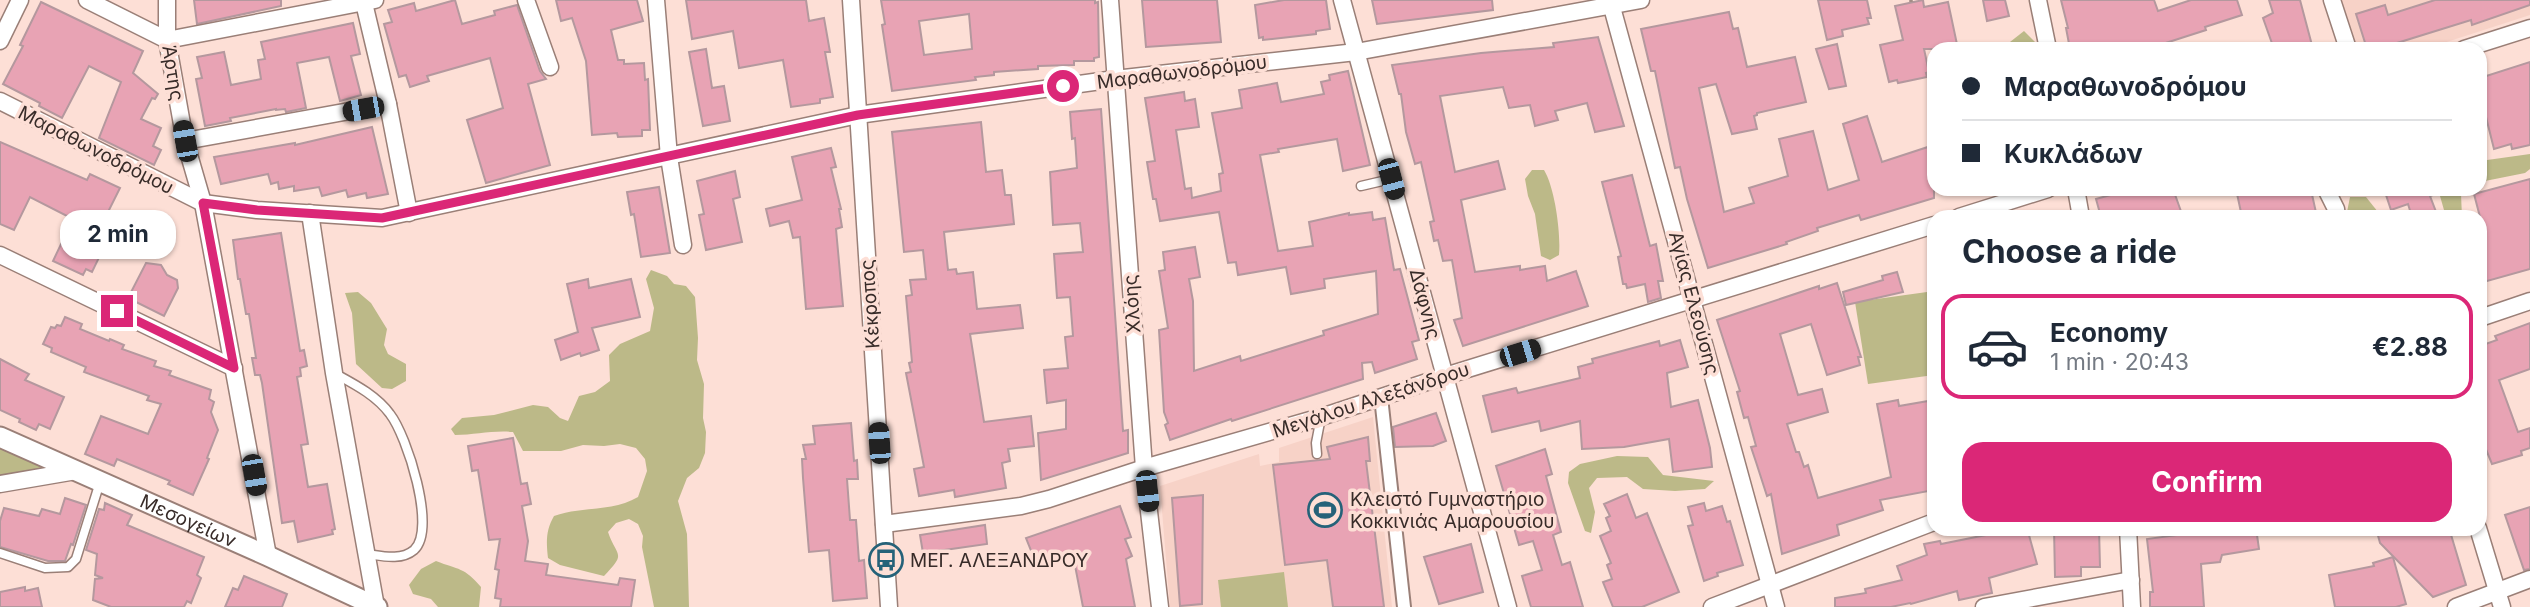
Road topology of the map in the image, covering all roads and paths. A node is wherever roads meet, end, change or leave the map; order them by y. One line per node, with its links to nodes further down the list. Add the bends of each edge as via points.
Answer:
1 (20, 0): 16 (street)
2 (87, 0): 15 (street)
3 (167, 0): 15 (street, Άρτης)
4 (526, 0): 21 (street)
5 (656, 0): 27 (street)
6 (851, 0): 25 (street, Κέκροπος)
7 (1110, 0): 22 (street, Χλόης)
8 (1342, 0): 20 (street, Δάφνης)
9 (1641, 0): 13 (street, Μαραθωνοδρόμου)
10 (2038, 0): 17 (street)
11 (2332, 0): 18 (street)
12 (369, 1): 15 (street); 24 (street)
13 (1610, 3): 20 (street, Μαραθωνοδρόμου); 38 (street, Αγίας Ελεούσης)
14 (2530, 27): 19 (street)
15 (167, 40): 26 (street, Άρτης)
16 (0, 41)
17 (2047, 42)
18 (2345, 42)
19 (2485, 42)
20 (1356, 52): 22 (street, Μαραθωνοδρόμου); 28 (street, Δάφνης)
21 (550, 67)
22 (1115, 79): 25 (street, Μαραθωνοδρόμου); 48 (street, Χλόης)
23 (0, 101): 31 (street, Μαραθωνοδρόμου)
24 (388, 104): 26 (street); 34 (street)
25 (858, 115): 27 (street, Μαραθωνοδρόμου); 52 (street, Κέκροπος)
26 (185, 141): 31 (street, Άρτης)
27 (669, 157): 34 (street, Μαραθωνοδρόμου); 36 (street)
28 (1391, 179): 29 (lane); 43 (street, Δάφνης)
29 (1361, 186)
30 (2026, 196): 32 (street)
31 (203, 203): 33 (street, Μαραθωνοδρόμου); 41 (street, Άρτης)
32 (1981, 210)
33 (310, 213): 34 (street, Μαραθωνοδρόμου, via 382,218); 42 (street)
34 (409, 213)
35 (1927, 227): 38 (street, Μεγάλου Αλεξάνδρου)
36 (683, 245)
37 (0, 255): 41 (street)
38 (1694, 301): 43 (street, Μεγάλου Αλεξάνδρου); 61 (street, Αγίας Ελεούσης)
39 (2530, 301): 40 (street)
40 (2487, 316)
41 (234, 368): 58 (street, Άρτης)
42 (334, 373): 57 (street); 57 (lane, via 378,400 391,415 419,492 423,522 419,543 407,555)
43 (1445, 376): 44 (street, Μεγάλου Αλεξάνδρου); 67 (street, Δάφνης)
44 (1381, 397): 45 (street, Μεγάλου Αλεξάνδρου); 66 (street)
45 (1321, 417): 47 (lane); 48 (street, Μεγάλου Αλεξάνδρου)
46 (0, 438): 49 (street, Μεσογείων)
47 (1317, 454)
48 (1144, 468): 52 (street, Μεγάλου Αλεξάνδρου, via 1021,506); 65 (street, Χλόης)
49 (76, 471): 50 (street, Μεσογείων); 51 (street)
50 (100, 482): 56 (lane, via 76,559 68,567 45,568); 58 (street, Μεσογείων)
51 (0, 484)
52 (884, 524): 64 (street, Κέκροπος)
53 (1927, 525): 61 (street)
54 (2128, 536): 60 (street)
55 (2480, 536): 62 (street)
56 (0, 553)
57 (367, 554): 63 (street)
58 (268, 556): 63 (street, Μεσογείων)
59 (2530, 579): 62 (street)
60 (2131, 580): 70 (street); 71 (street)
61 (1770, 584): 68 (street); 69 (street, Αγίας Ελεούσης)
62 (2500, 599): 72 (street)
63 (376, 607)
64 (889, 607)
65 (1160, 607)
66 (1404, 607)
67 (1508, 607)
68 (1712, 607)
69 (1776, 607)
70 (1984, 607)
71 (2132, 607)
72 (2456, 607)

